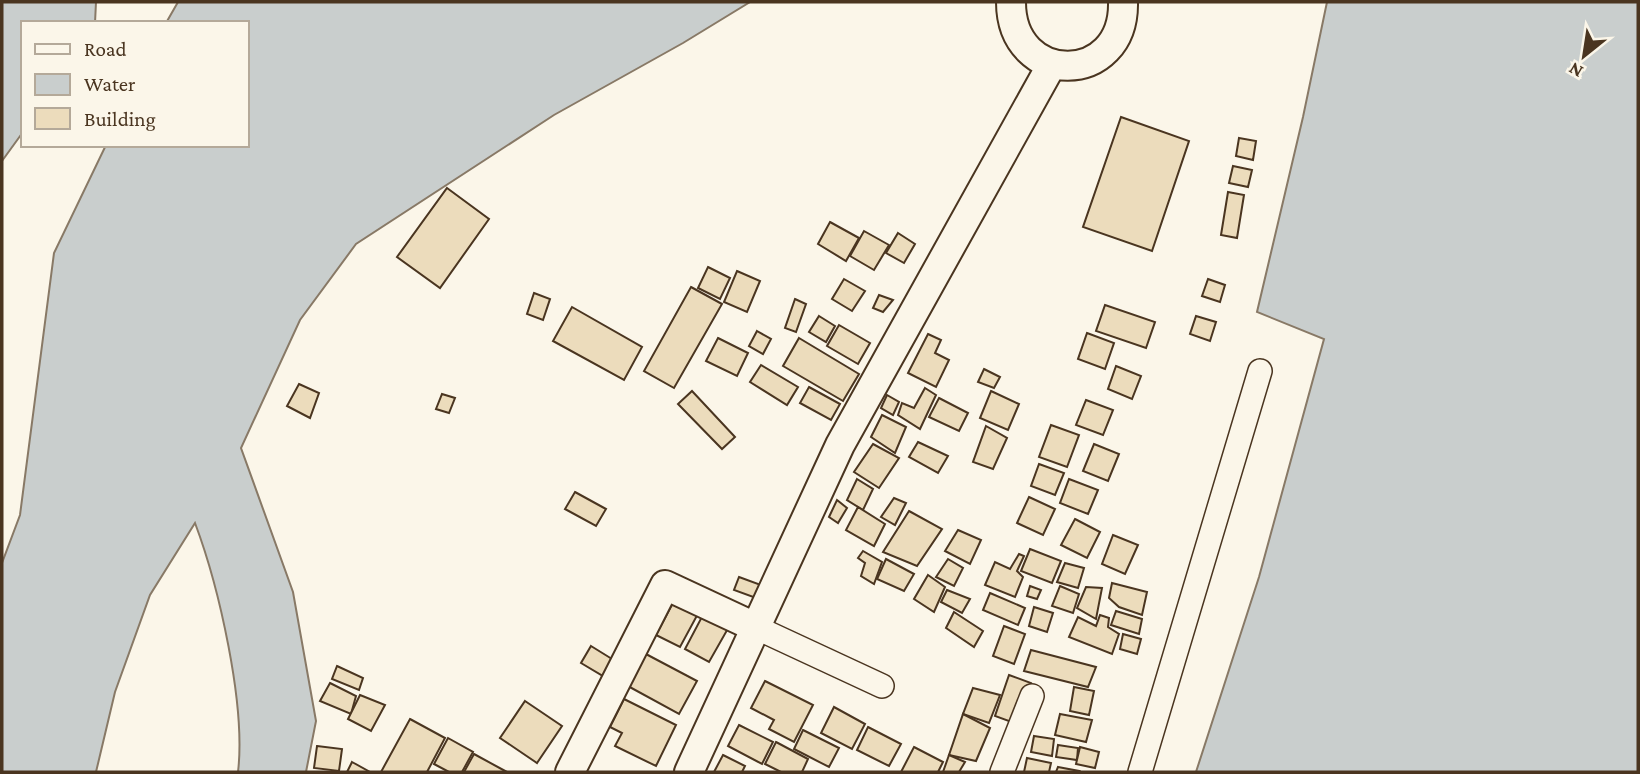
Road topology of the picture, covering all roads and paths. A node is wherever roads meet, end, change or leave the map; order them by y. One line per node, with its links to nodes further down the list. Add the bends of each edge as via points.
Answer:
1 (1011, 2): 3 (street, via 1011,18 1020,40)
2 (1123, 2): 3 (street, via 1119,34 1104,52 1083,64)
3 (1052, 64): 5 (street, via 840,444)
4 (1260, 371): 11 (street)
5 (755, 627): 6 (street); 8 (street, via 665,585); 9 (street)
6 (883, 686)
7 (1032, 696): 10 (street)
8 (570, 772)
9 (690, 772)
10 (1002, 772)
11 (1140, 772)

